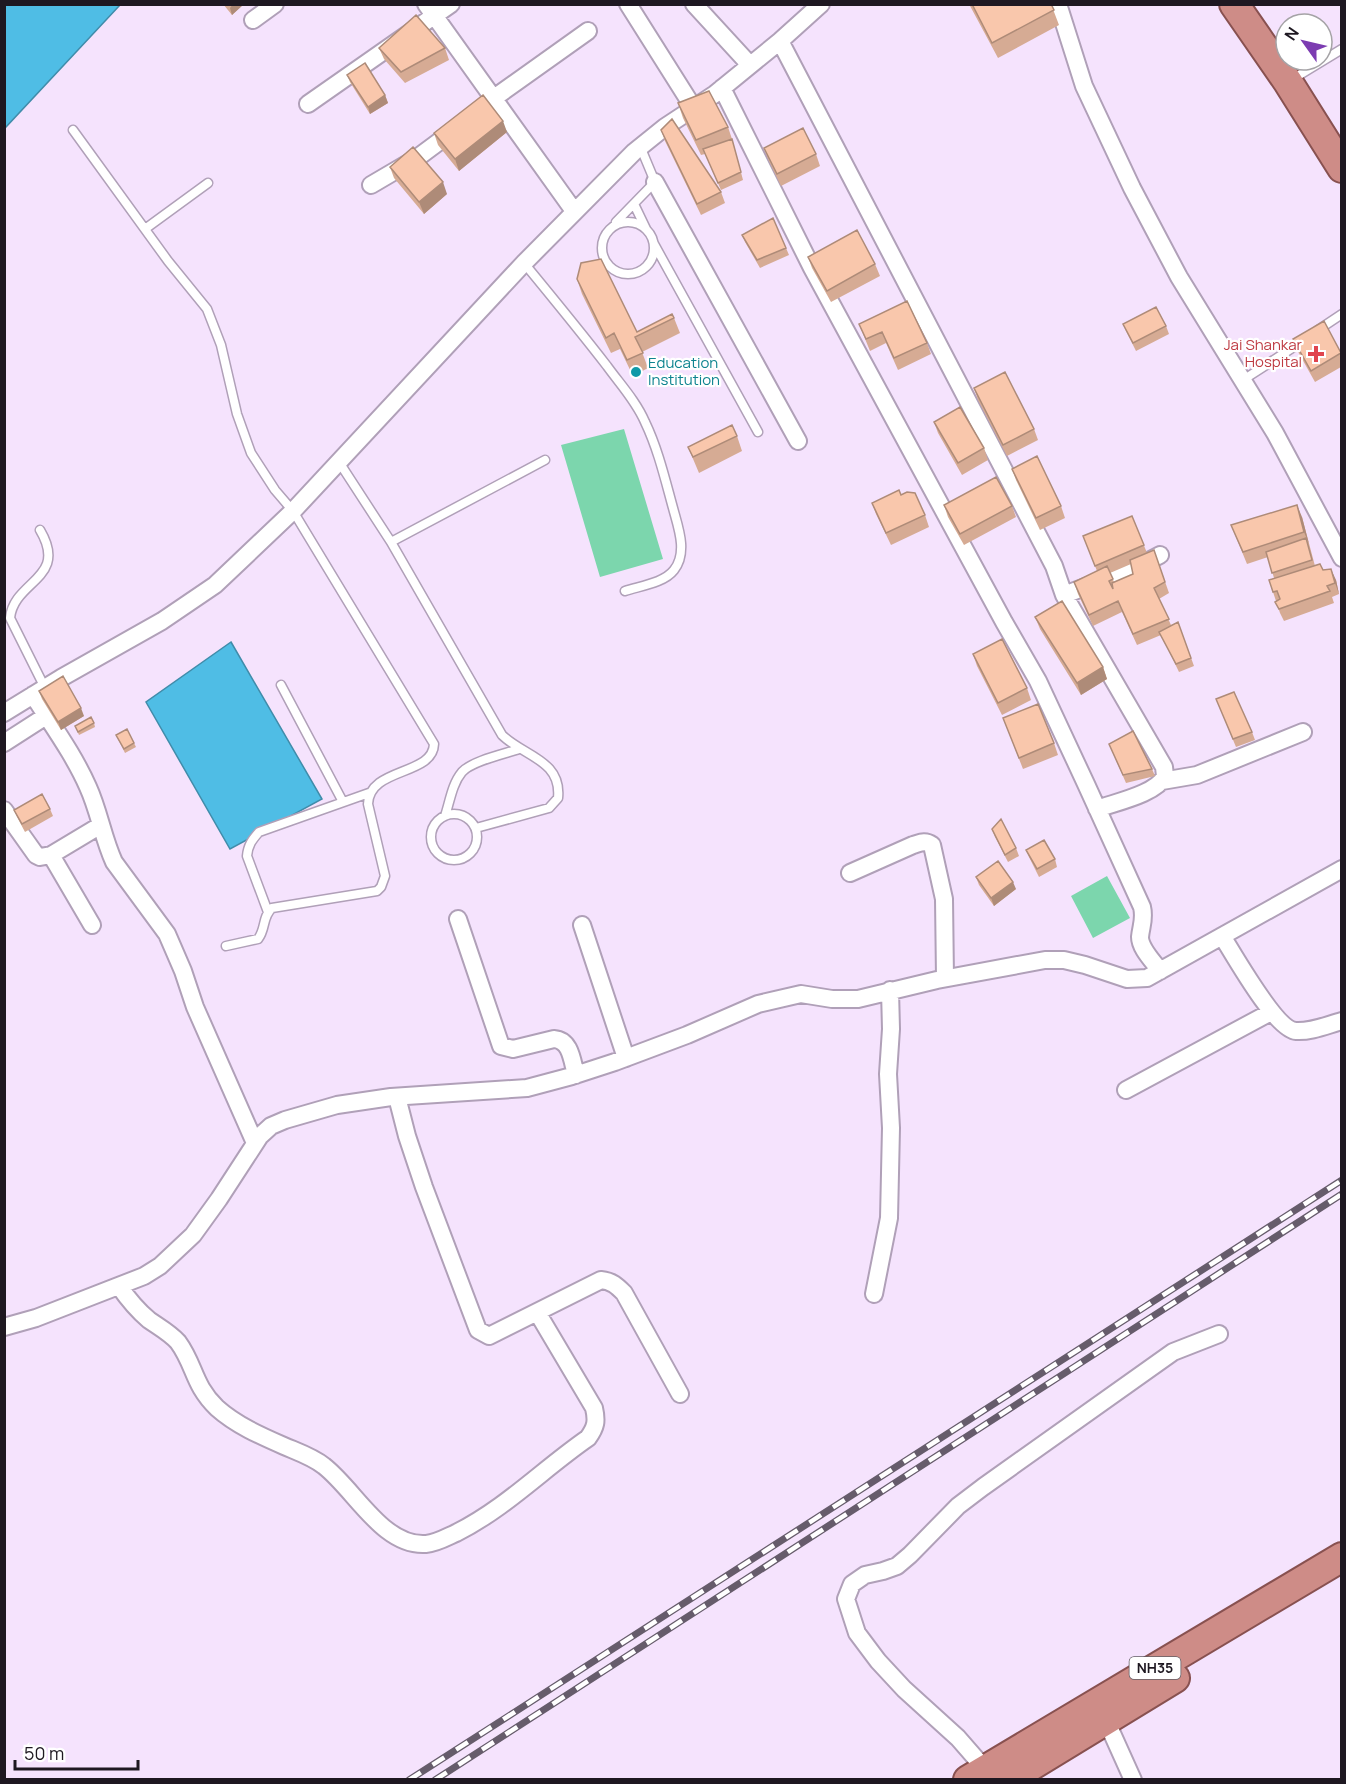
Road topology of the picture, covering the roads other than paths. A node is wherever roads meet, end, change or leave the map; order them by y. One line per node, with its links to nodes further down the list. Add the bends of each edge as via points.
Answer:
1 (275, 4): 9 (street)
2 (451, 4): 8 (street)
3 (628, 4): 18 (street)
4 (694, 4): 13 (street)
5 (822, 4): 11 (street)
6 (1058, 4): 33 (street, via 1084,86 1132,188 1179,277)
7 (1234, 4): 14 (highway)
8 (431, 10): 16 (street); 17 (street)
9 (252, 20)
10 (588, 31): 16 (street)
11 (780, 41): 13 (street); 44 (street, via 1054,566)
12 (1341, 49): 14 (lane)
13 (750, 65): 15 (street)
14 (1288, 82): 21 (highway)
15 (722, 88): 18 (street); 55 (street, via 812,268 1038,681)
16 (494, 98): 24 (street, via 417,158); 26 (street)
17 (308, 104)
18 (693, 107): 20 (street)
19 (73, 130): 27 (lane)
20 (640, 146): 22 (lane); 26 (street)
21 (1341, 168)
22 (655, 182): 25 (lane); 35 (street)
23 (208, 183): 27 (lane)
24 (371, 185)
25 (634, 204): 28 (lane); 29 (lane)
26 (574, 211): 31 (street)
27 (145, 229): 38 (lane, via 207,309 251,453)
28 (609, 229): 29 (lane, via 632,221); 30 (lane, via 602,252 604,260 618,272 627,274 644,268)
29 (647, 229): 30 (lane)
30 (654, 244): 34 (lane)
31 (524, 263): 37 (street); 43 (lane, via 632,399 657,449 679,530 679,562 665,578)
32 (1341, 314): 33 (lane)
33 (1243, 380): 42 (street)
34 (758, 432)
35 (798, 441)
36 (545, 460): 40 (lane)
37 (339, 462): 38 (street); 40 (lane)
38 (294, 511): 46 (street, via 190,604); 53 (lane, via 434,744 428,759 376,785)
39 (40, 530): 46 (lane, via 49,550 48,562 15,604 10,618)
40 (391, 542): 51 (lane, via 502,735)
41 (1160, 555): 44 (street)
42 (1341, 558)
43 (625, 591)
44 (1064, 595): 52 (street, via 1164,767)
45 (281, 684): 54 (lane)
46 (39, 691): 47 (street); 48 (street)
47 (4, 713)
48 (46, 716): 50 (street); 58 (street, via 86,782)
49 (1303, 732): 52 (street, via 1197,775)
50 (4, 743)
51 (519, 749): 57 (lane, via 464,770); 59 (lane, via 550,768 556,777 558,798 549,808)
52 (1162, 781): 55 (street, via 1148,791)
53 (369, 793): 54 (lane); 63 (lane, via 368,804 385,876 381,887 276,907)
54 (344, 802): 63 (lane, via 259,832 252,839 247,856)
55 (1097, 809): 69 (street, via 1142,908 1142,945)
56 (4, 810): 60 (street, via 36,855)
57 (445, 816): 59 (lane, via 459,814); 59 (lane, via 431,834 435,849 446,858 461,859 468,855 476,843)
58 (101, 825): 60 (street); 78 (street, via 114,862 167,934)
59 (476, 828)
60 (51, 855): 65 (street)
61 (1341, 869): 67 (street)
62 (850, 873): 70 (street, via 913,845 932,845 944,899)
63 (268, 912): 68 (lane, via 258,939)
64 (458, 919): 75 (street, via 501,1046 513,1049 560,1039 566,1043)
65 (92, 925)
66 (582, 925): 74 (street)
67 (1222, 936): 69 (street); 72 (street)
68 (226, 946)
69 (1160, 971): 70 (street, via 1148,978 1127,979 1064,960 1045,960)
70 (945, 978): 71 (street)
71 (890, 990): 74 (street, via 851,999 801,994 758,1004); 80 (street, via 889,1218)
72 (1271, 1012): 73 (street, via 1295,1031); 76 (street)
73 (1341, 1021)
74 (626, 1058): 75 (street)
75 (576, 1075): 77 (street, via 527,1088)
76 (1126, 1090)
77 (397, 1097): 78 (street, via 337,1105 285,1120 271,1126); 81 (street, via 424,1187 478,1330 489,1336)
78 (255, 1143): 79 (street, via 193,1235 160,1266)
79 (119, 1286): 81 (street, via 135,1306 177,1342 200,1389 219,1409 238,1423 323,1465 396,1537 426,1544 475,1524 595,1429 594,1408); 82 (street)
80 (874, 1294)
81 (537, 1312): 84 (street, via 602,1280 617,1285)
82 (4, 1327)
83 (1219, 1334): 88 (street, via 1173,1352 958,1506 897,1566 865,1575 852,1584 846,1599 857,1634 898,1682 958,1738)
84 (681, 1394)
85 (1341, 1557): 88 (highway, NH35)
86 (1341, 1578): 87 (highway, NH35)
87 (1106, 1720): 88 (highway, NH35); 89 (street)
88 (987, 1776)
89 (1133, 1779)

